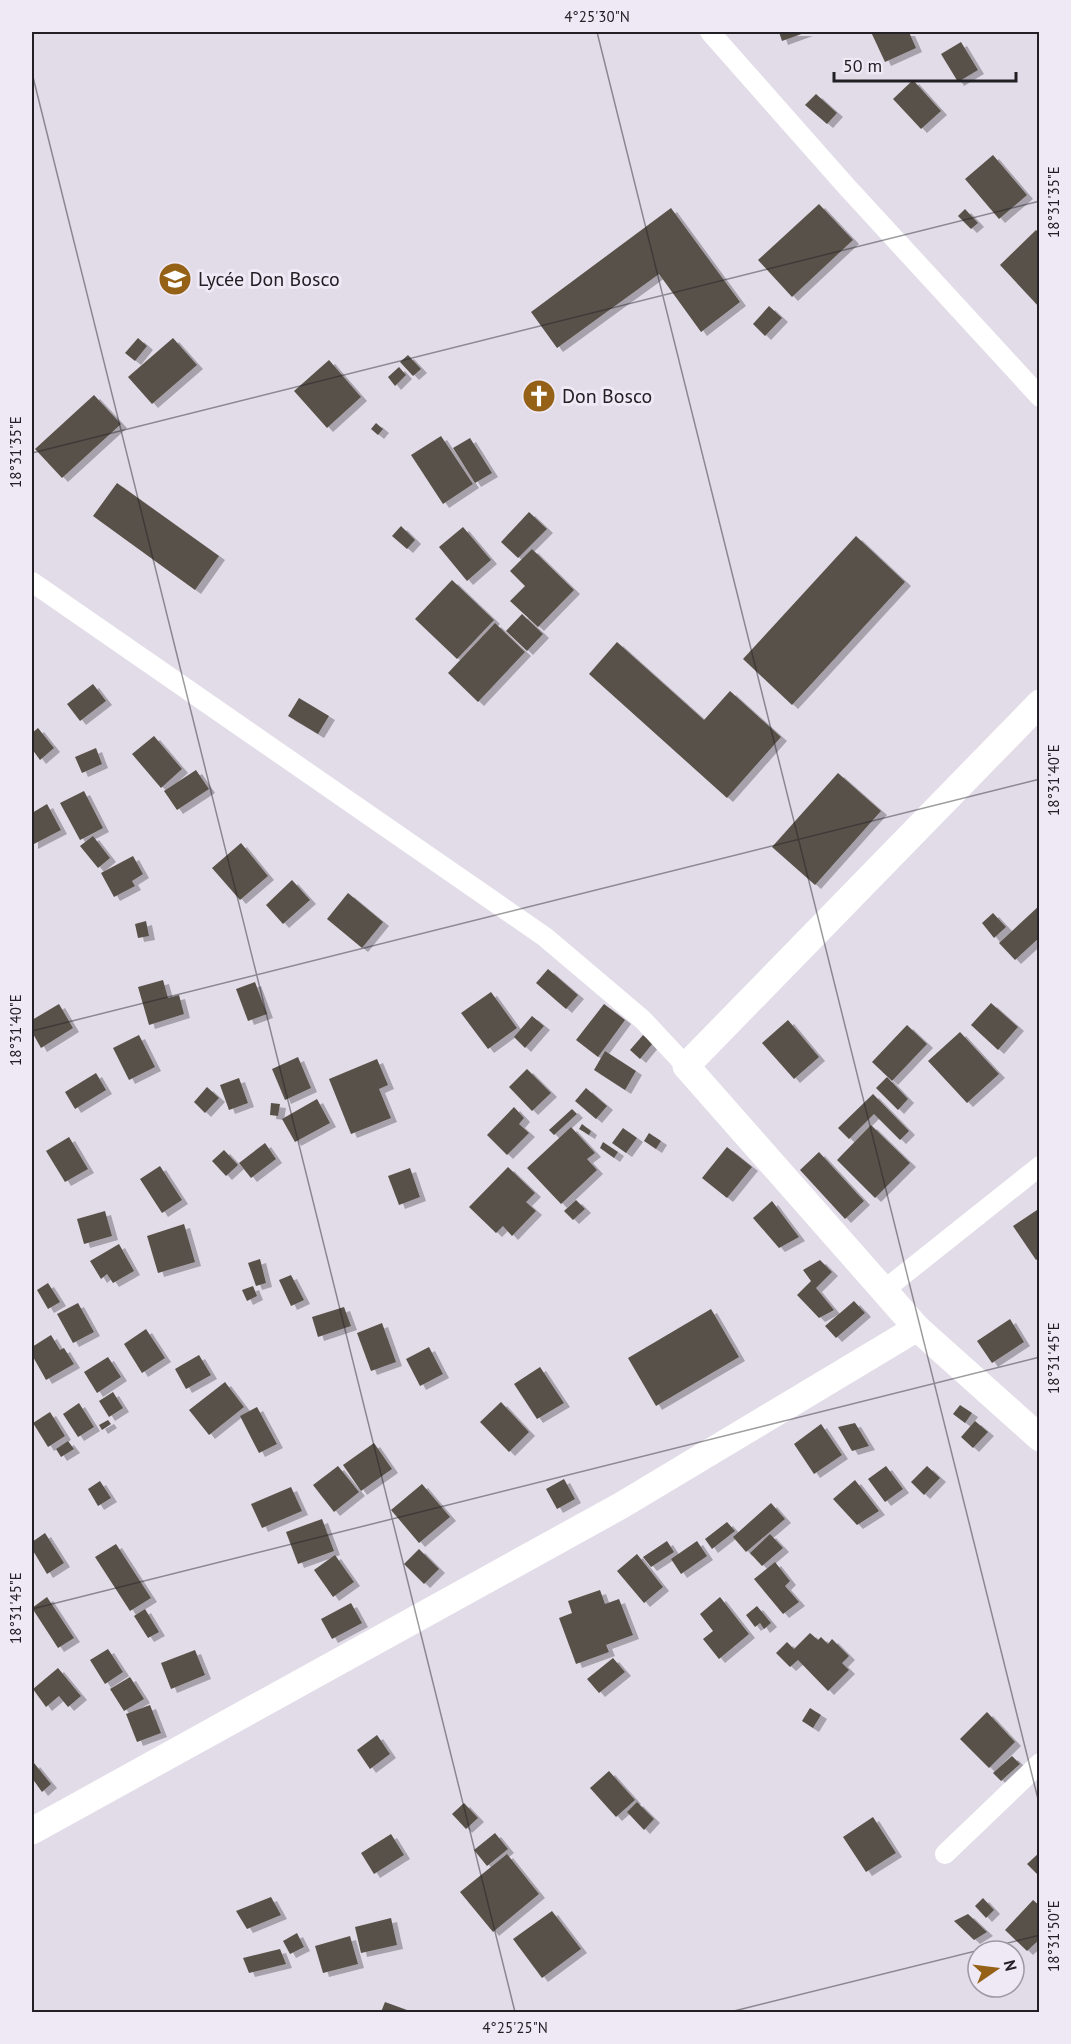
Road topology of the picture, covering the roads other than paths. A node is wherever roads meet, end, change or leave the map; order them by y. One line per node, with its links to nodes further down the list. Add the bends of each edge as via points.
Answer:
1 (710, 32): 2 (street)
2 (1040, 398)
3 (32, 582): 5 (street, via 545,937 643,1020)
4 (1040, 703): 5 (street)
5 (686, 1066): 7 (street)
6 (1040, 1166): 7 (street)
7 (883, 1291): 8 (street)
8 (917, 1328): 9 (street); 11 (street, via 622,1505)
9 (1038, 1434)
10 (1040, 1763): 12 (street)
11 (32, 1831)
12 (945, 1854)

